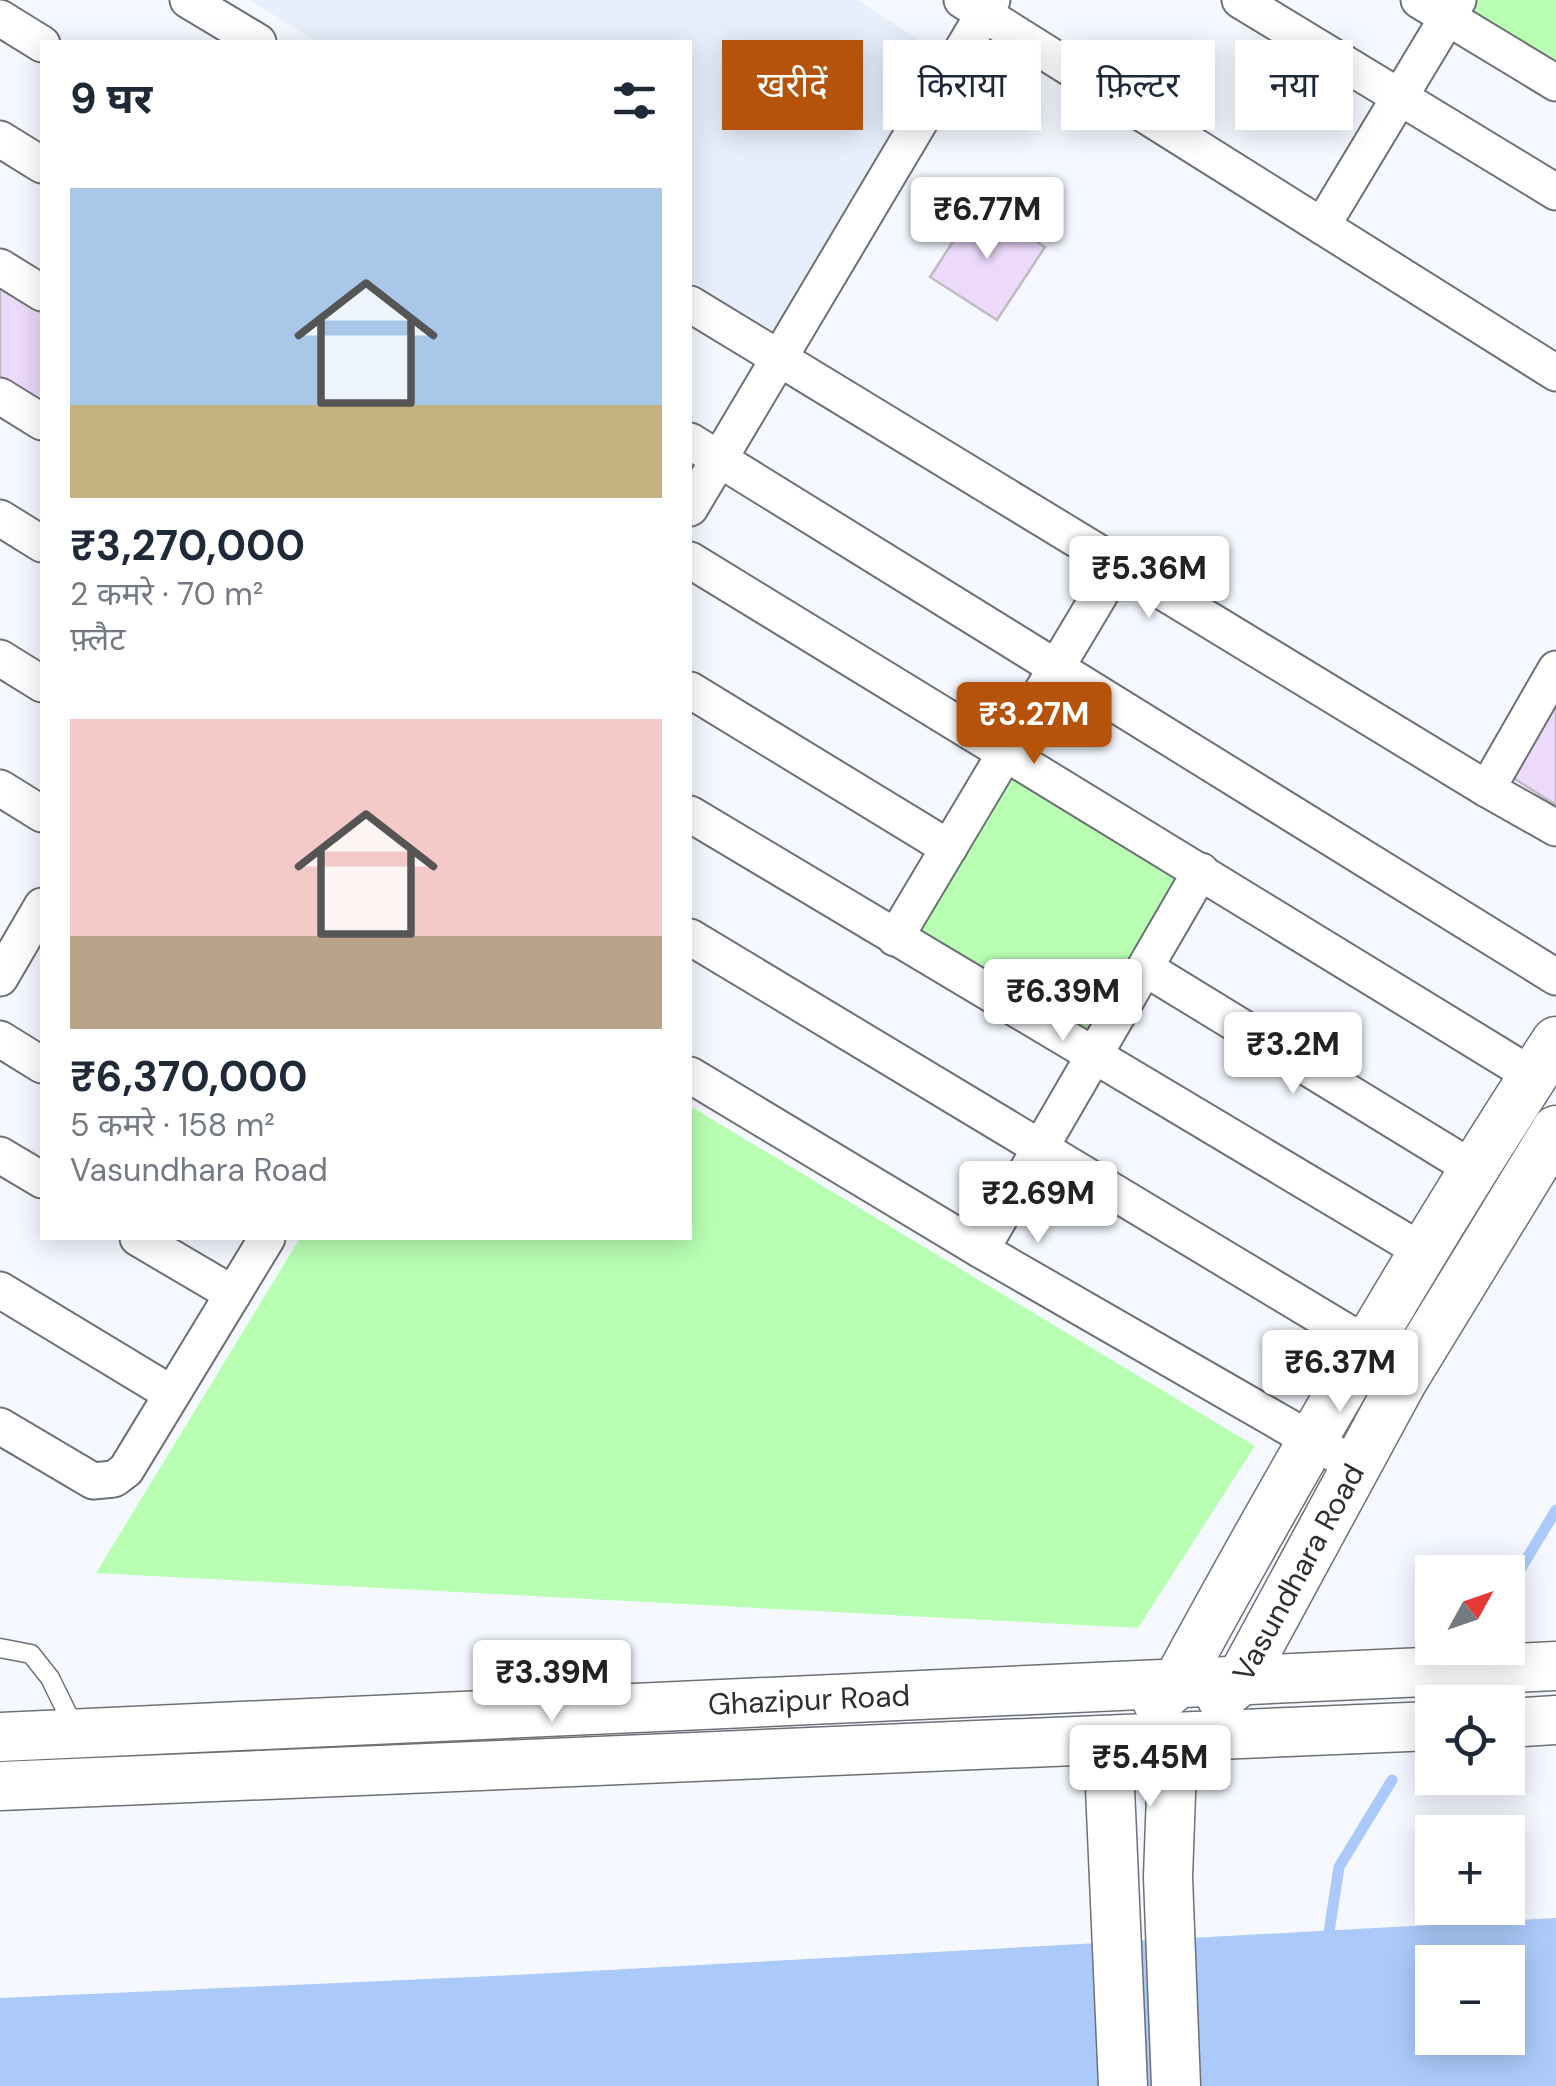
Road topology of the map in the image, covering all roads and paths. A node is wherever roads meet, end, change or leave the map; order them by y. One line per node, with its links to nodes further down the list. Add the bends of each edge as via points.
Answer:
1 (188, 0): 6 (street)
2 (1240, 0): 9 (street)
3 (980, 5): 13 (street); 17 (street)
4 (1441, 6): 8 (street); 9 (street)
5 (0, 18): 7 (street)
6 (255, 40)
7 (40, 43)
8 (1556, 83)
9 (1399, 95): 12 (street); 13 (street)
10 (0, 140): 11 (street)
11 (40, 165)
12 (1556, 192)
13 (1322, 226): 18 (street)
14 (0, 268): 15 (street)
15 (40, 293)
16 (692, 305): 17 (street)
17 (779, 358): 21 (street); 26 (street)
18 (1556, 374)
19 (0, 396): 20 (street)
20 (40, 421)
21 (704, 449): 22 (street); 28 (street)
22 (692, 500)
23 (0, 518): 24 (street)
24 (40, 543)
25 (692, 561): 32 (street)
26 (1118, 564): 28 (street); 34 (street)
27 (0, 658): 30 (street)
28 (1058, 666): 32 (street); 44 (street)
29 (1556, 669): 34 (street)
30 (40, 683)
31 (692, 691): 38 (street)
32 (1006, 752): 38 (street); 39 (street)
33 (0, 788): 35 (street)
34 (1486, 789): 37 (street)
35 (40, 813)
36 (692, 815): 42 (street)
37 (1556, 828)
38 (949, 848): 42 (street)
39 (1201, 871): 43 (street); 48 (street)
40 (28, 923): 45 (street)
41 (692, 938): 52 (street)
42 (895, 938): 47 (street)
43 (1145, 968): 47 (street); 54 (street)
44 (1556, 977)
45 (0, 978)
46 (0, 1039): 49 (street)
47 (1093, 1058): 52 (street); 59 (street)
48 (1544, 1058): 54 (main road, Vasundhara Road)
49 (40, 1064)
50 (692, 1076): 58 (street)
51 (1556, 1130): 66 (main road, Vasundhara Road)
52 (1040, 1150): 58 (street); 62 (street)
53 (0, 1155): 55 (street)
54 (1475, 1170): 59 (main road, Vasundhara Road)
55 (40, 1179)
56 (141, 1240): 61 (street)
57 (266, 1240): 61 (street)
58 (981, 1250): 65 (street)
59 (1422, 1251): 62 (main road, Vasundhara Road)
60 (0, 1290): 63 (street)
61 (233, 1294): 63 (street)
62 (1368, 1345): 65 (main road, Vasundhara Road)
63 (172, 1394): 64 (street, via 126,1470 104,1482)
64 (0, 1426)
65 (1313, 1443): 66 (street); 70 (main road, Vasundhara Road)
66 (1356, 1466): 69 (main road, Vasundhara Road)
67 (0, 1648): 74 (lane, via 30,1654)
68 (1556, 1666): 69 (main road, Ghazipur Road)
69 (1240, 1681): 70 (main road, Ghazipur Road); 76 (main road, Vasundhara Road)
70 (1175, 1686): 74 (main road, Ghazipur Road); 77 (main road)
71 (1556, 1720): 72 (main road)
72 (1525, 1722)
73 (1415, 1727): 76 (main road, Ghazipur Road)
74 (77, 1733): 75 (main road, Ghazipur Road)
75 (0, 1736)
76 (1173, 1739): 77 (main road, Ghazipur Road); 80 (main road, via 1168,1877)
77 (1108, 1742): 78 (main road, Ghazipur Road); 79 (main road)
78 (0, 1786)
79 (1123, 2086)
80 (1176, 2086)

